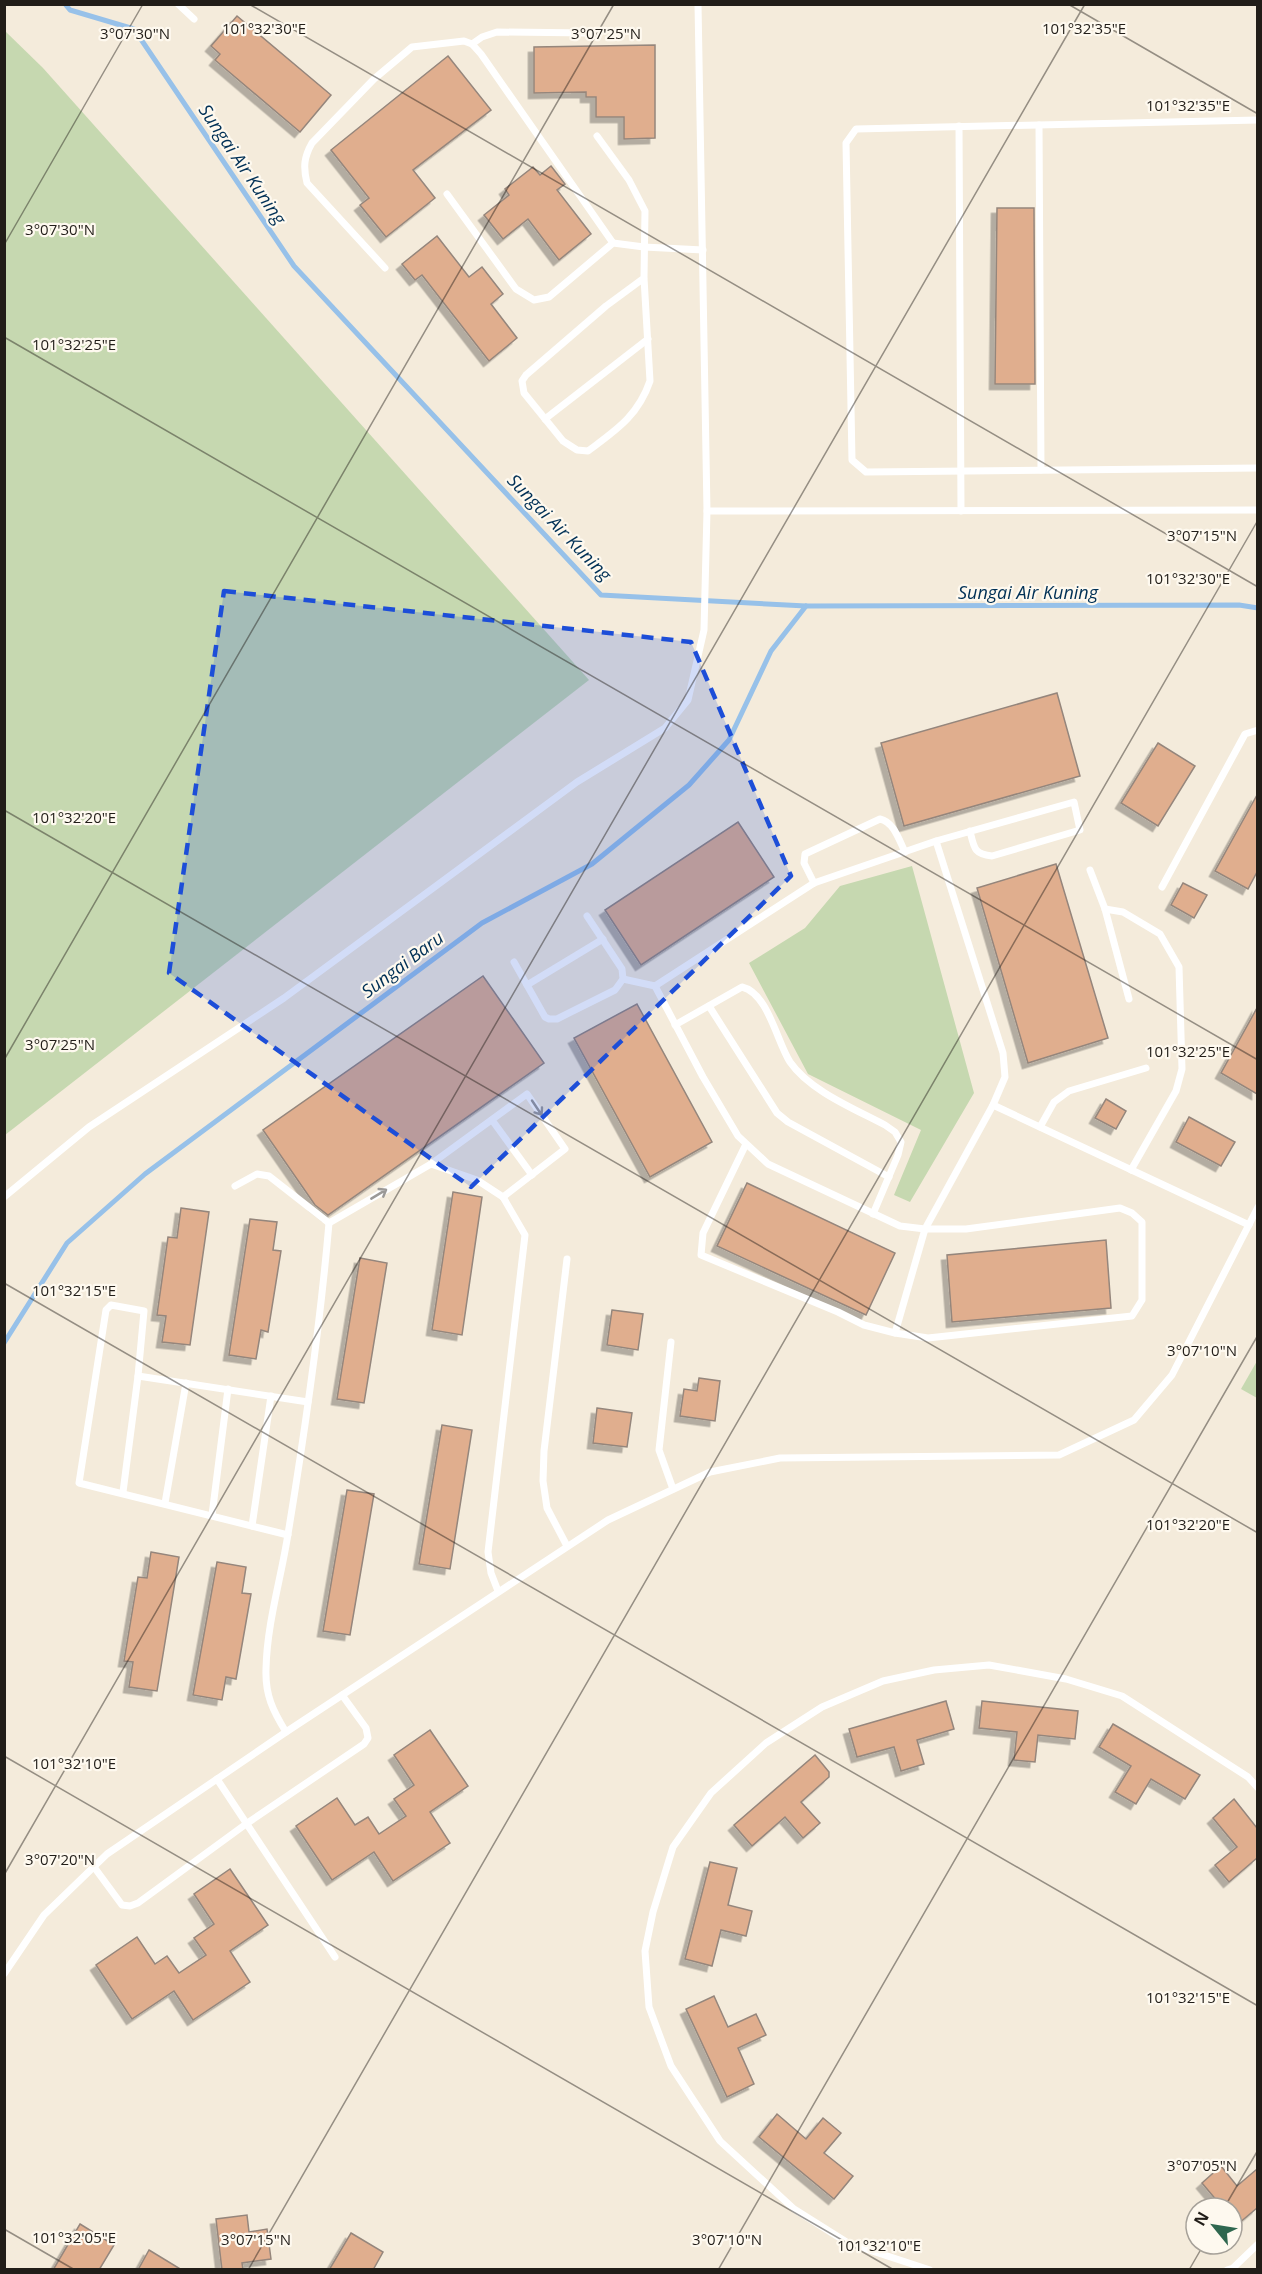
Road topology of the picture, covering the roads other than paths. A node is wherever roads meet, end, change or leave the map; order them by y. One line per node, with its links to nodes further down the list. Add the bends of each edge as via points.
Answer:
1 (178, 4): 3 (lane)
2 (699, 4): 13 (lane)
3 (194, 19)
4 (589, 33): 5 (lane, via 497,32)
5 (472, 44): 11 (lane); 14 (lane, via 458,41 412,47 374,79 312,143 307,153 307,183)
6 (1257, 120): 7 (lane)
7 (1039, 125): 8 (lane); 20 (lane)
8 (959, 126): 19 (lane); 19 (lane, via 856,129 846,143 852,460 866,472)
9 (597, 136): 12 (lane, via 644,206)
10 (447, 194): 11 (lane, via 516,289 534,300 549,297)
11 (614, 243): 12 (lane)
12 (644, 247): 13 (lane); 15 (lane)
13 (703, 250): 22 (lane)
14 (385, 268)
15 (644, 278): 16 (lane); 17 (lane, via 526,375 522,381 524,393)
16 (648, 339): 17 (lane); 17 (lane, via 650,381 644,397 625,423 588,451 576,450 563,441)
17 (545, 419)
18 (1257, 468): 20 (lane)
19 (962, 470): 20 (lane); 23 (lane)
20 (1041, 470)
21 (1257, 510): 23 (lane)
22 (708, 511): 23 (lane); 51 (lane, via 704,630 688,700 665,728 577,782 284,998 89,1127)
23 (961, 511)
24 (1257, 730): 30 (lane, via 1245,734)
25 (970, 831): 25 (lane, via 974,847 981,855 992,856 1080,831 1074,802); 26 (lane)
26 (936, 841): 27 (lane); 42 (lane, via 1003,1053 1005,1077)
27 (905, 852): 29 (lane); 29 (lane, via 892,826 880,819 805,854 804,863)
28 (1090, 870): 31 (lane)
29 (814, 883): 37 (lane)
30 (1162, 887)
31 (1105, 909): 38 (lane); 47 (lane, via 1123,912 1160,934 1179,968 1182,1069 1176,1091)
32 (587, 916): 33 (lane)
33 (603, 939): 35 (lane, via 622,969); 36 (lane)
34 (514, 962): 36 (lane)
35 (623, 979): 36 (lane, via 615,990 556,1019 545,1017); 37 (lane)
36 (527, 985)
37 (655, 986): 40 (lane)
38 (1129, 999)
39 (709, 1006): 40 (lane); 49 (lane, via 777,1113); 49 (lane, via 742,987 750,989 760,999 799,1074 895,1132 901,1142)
40 (675, 1025): 45 (lane, via 702,1077 738,1136)
41 (1146, 1068): 44 (lane, via 1069,1091 1054,1102)
42 (993, 1105): 44 (lane); 57 (lane)
43 (492, 1120): 46 (lane); 48 (lane); 48 (lane, one-way to 48, via 527,1094 565,1149)
44 (1040, 1127): 47 (lane)
45 (747, 1144): 54 (lane, via 768,1164); 59 (lane, via 703,1233 701,1255 864,1325)
46 (431, 1164): 52 (lane, via 477,1180); 55 (lane, one-way to 46)
47 (1131, 1170): 56 (lane)
48 (532, 1175): 52 (lane)
49 (889, 1177): 54 (lane)
50 (234, 1186): 55 (lane, via 257,1174 269,1176)
51 (4, 1197)
52 (503, 1197): 73 (lane, via 525,1235 488,1552)
53 (1257, 1207): 56 (lane)
54 (873, 1214): 57 (lane, via 900,1226)
55 (329, 1223): 65 (lane)
56 (1249, 1225): 66 (lane, via 1172,1375 1134,1420 1059,1455 780,1458 710,1472)
57 (925, 1229): 59 (lane); 59 (lane, via 966,1229 1120,1208 1142,1222 1142,1300 1132,1316 928,1338)
58 (567, 1259): 72 (lane, via 543,1481 547,1508)
59 (895, 1334)
60 (671, 1342): 66 (lane, via 659,1450)
61 (138, 1376): 62 (lane); 67 (lane); 67 (lane, via 144,1311 111,1305 106,1310 79,1483)
62 (186, 1383): 63 (lane); 68 (lane)
63 (228, 1389): 64 (lane); 69 (lane)
64 (271, 1396): 65 (lane); 70 (lane)
65 (308, 1402): 71 (lane)
66 (673, 1489): 72 (lane, via 608,1520)
67 (123, 1492): 68 (lane)
68 (165, 1503): 69 (lane)
69 (212, 1515): 70 (lane)
70 (252, 1526): 71 (lane)
71 (288, 1535): 75 (lane, via 266,1670 270,1706)
72 (567, 1546): 73 (lane)
73 (498, 1592): 74 (lane)
74 (342, 1695): 75 (lane); 78 (lane, via 366,1728 368,1738 364,1744)
75 (286, 1732): 76 (lane)
76 (217, 1779): 78 (lane); 79 (lane, via 107,1854)
77 (1257, 1788): 83 (lane, via 1239,1771 1122,1696 1065,1679 988,1665 934,1670 883,1681 822,1707 766,1743 711,1793 673,1847 645,1951 649,2007 671,2066 720,2140 794,2209 848,2243)
78 (246, 1824): 79 (lane, via 130,1906 122,1905); 80 (lane)
79 (94, 1867): 81 (lane, via 44,1915)
80 (335, 1958)
81 (4, 1974)
82 (1257, 2244): 84 (lane)
83 (930, 2270)
84 (1227, 2270)

